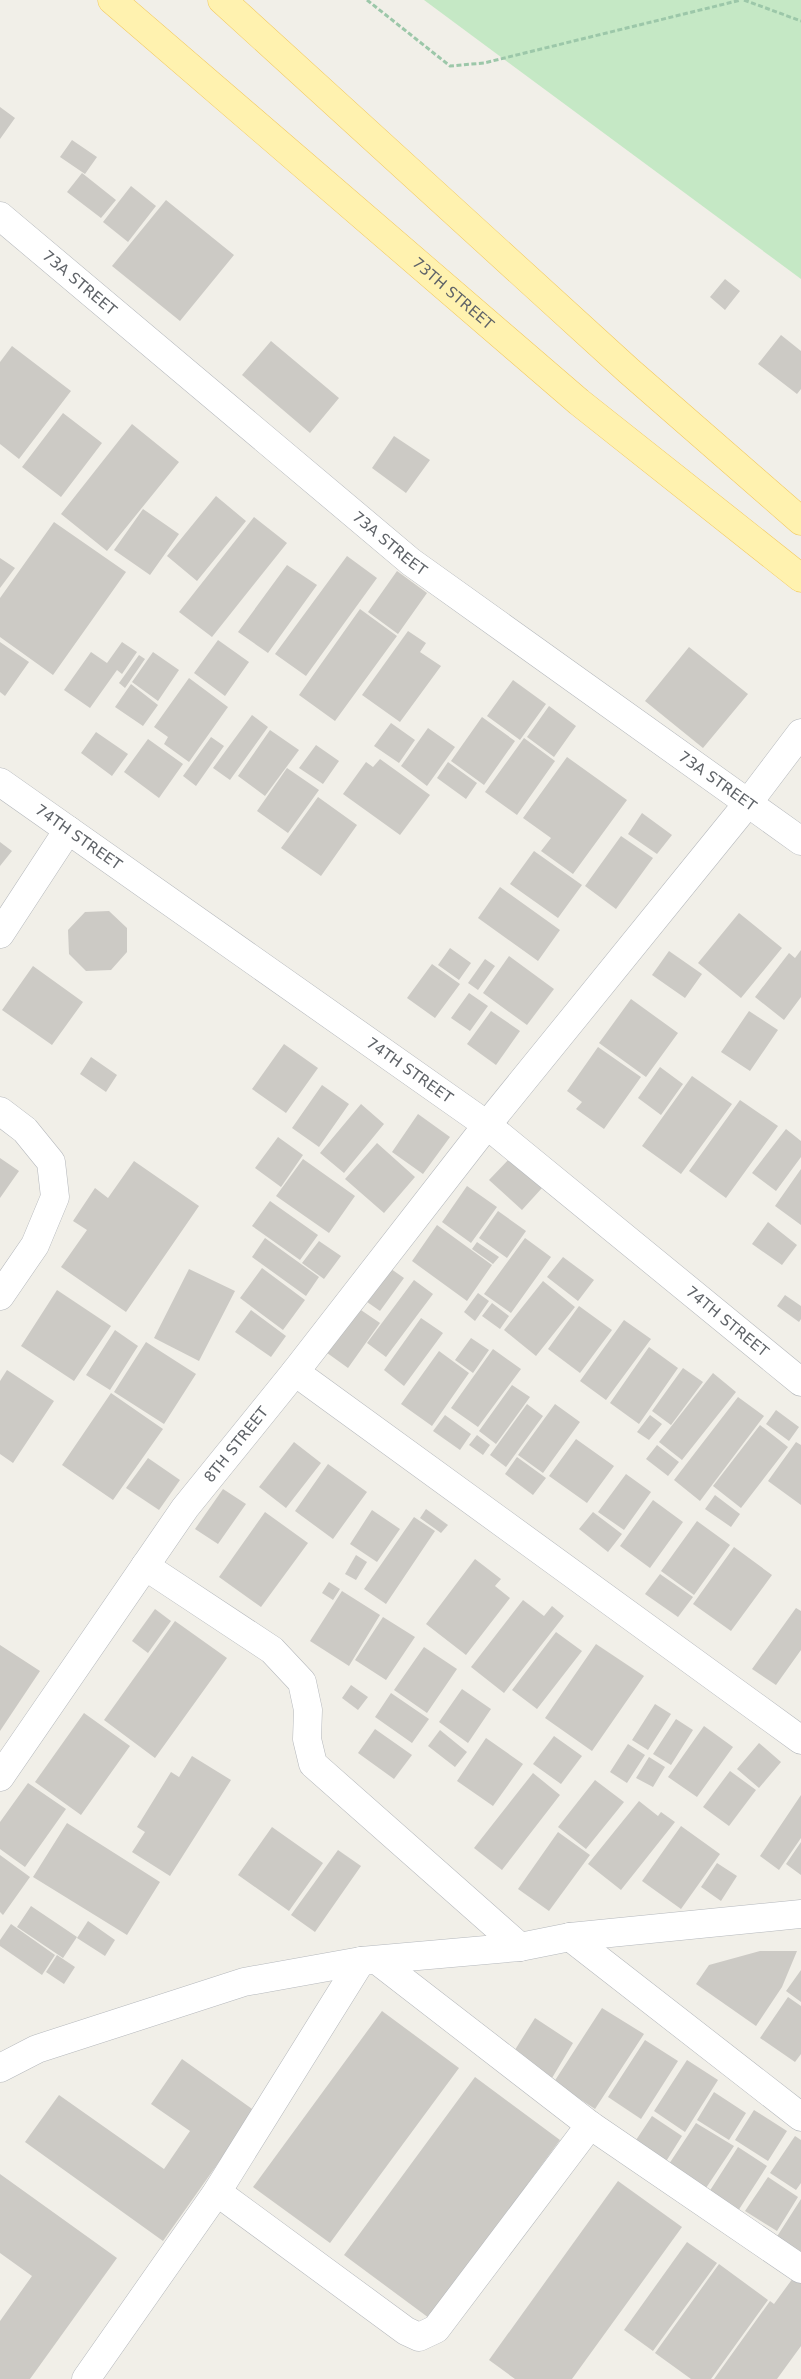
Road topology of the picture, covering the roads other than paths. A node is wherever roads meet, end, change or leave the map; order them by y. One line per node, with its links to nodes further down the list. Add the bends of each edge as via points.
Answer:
1 (112, 0): 5 (main road, 73TH STREET, via 579,402)
2 (222, 0): 4 (main road, via 629,371)
3 (0, 216): 8 (street, 73A STREET, via 411,562)
4 (801, 521)
5 (801, 578)
6 (801, 733): 8 (street, 8TH STREET)
7 (0, 782): 9 (street, 74TH STREET)
8 (748, 803): 10 (street, 73A STREET); 13 (street, 8TH STREET)
9 (68, 830): 11 (street); 13 (street, 74TH STREET)
10 (801, 841)
11 (0, 934)
12 (0, 1111): 14 (street, via 25,1130 51,1162 55,1197 35,1244)
13 (487, 1125): 15 (street, 8TH STREET); 16 (street, 74TH STREET)
14 (0, 1296)
15 (295, 1372): 17 (street, 8TH STREET, via 185,1508); 18 (street)
16 (801, 1382)
17 (145, 1566): 19 (street, 8TH STREET); 22 (street, via 272,1650 302,1682 308,1710 307,1739 313,1764)
18 (801, 1740)
19 (0, 1777)
20 (801, 1914): 21 (street)
21 (570, 1937): 22 (street); 25 (street)
22 (520, 1947): 23 (street)
23 (370, 1961): 24 (street, via 244,1982 38,2049); 26 (street); 27 (street)
24 (0, 2068)
25 (801, 2117)
26 (590, 2124): 27 (street, via 436,2329 418,2337); 28 (street)
27 (217, 2192): 29 (street)
28 (801, 2269)
29 (86, 2379)

